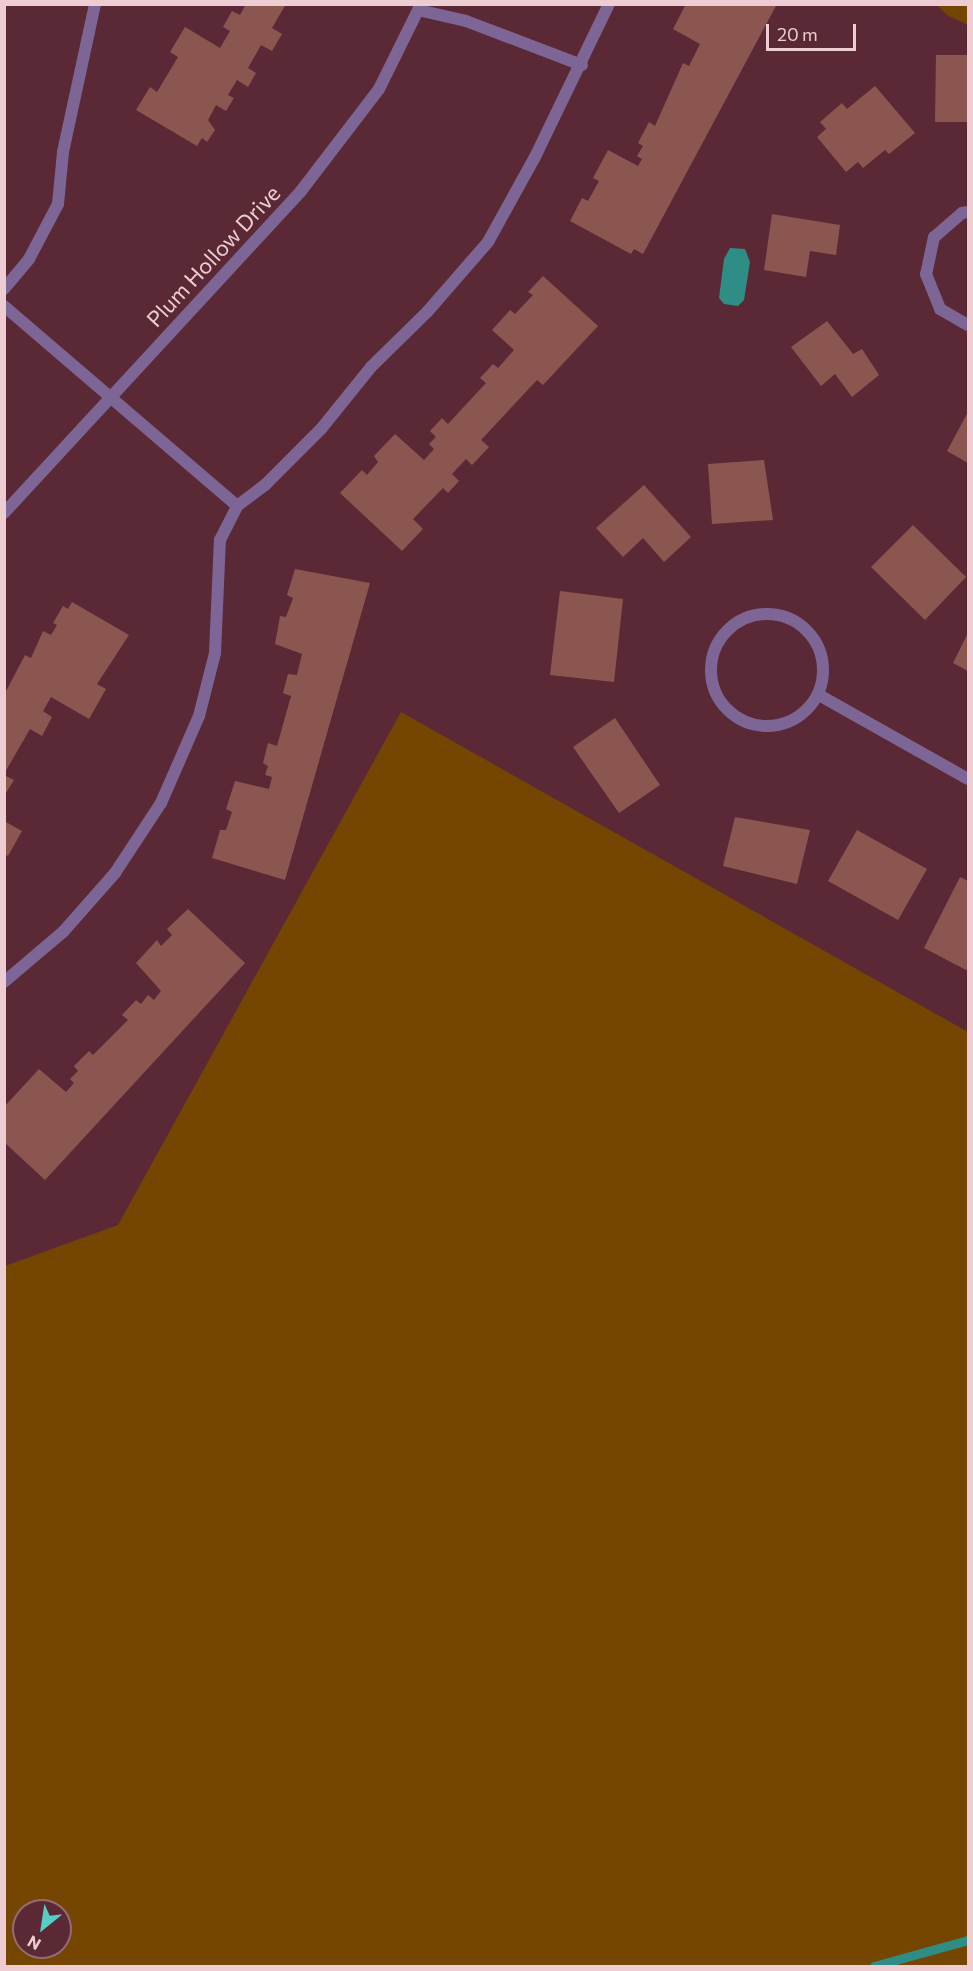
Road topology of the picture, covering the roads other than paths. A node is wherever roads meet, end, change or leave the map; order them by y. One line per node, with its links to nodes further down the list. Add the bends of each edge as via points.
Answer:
1 (94, 4): 6 (street, via 70,117 58,204 29,259)
2 (609, 4): 4 (street)
3 (419, 7): 4 (street); 9 (street, Plum Hollow Drive, via 379,89 301,191)
4 (582, 65): 10 (street, via 488,242 371,367 321,429 266,484)
5 (969, 212): 8 (street, via 962,213 933,237 926,274 940,309)
6 (4, 290)
7 (4, 306): 9 (street)
8 (969, 325)
9 (111, 398): 10 (street); 11 (street, Plum Hollow Drive)
10 (237, 506): 14 (street, via 220,540 215,653 202,705 161,803 116,873 63,932)
11 (4, 513)
12 (819, 695): 12 (street, via 824,668 817,642 798,622 772,613 745,617 722,633 711,658 711,685 725,709 748,724 776,727 801,716); 13 (street)
13 (969, 779)
14 (4, 982)

